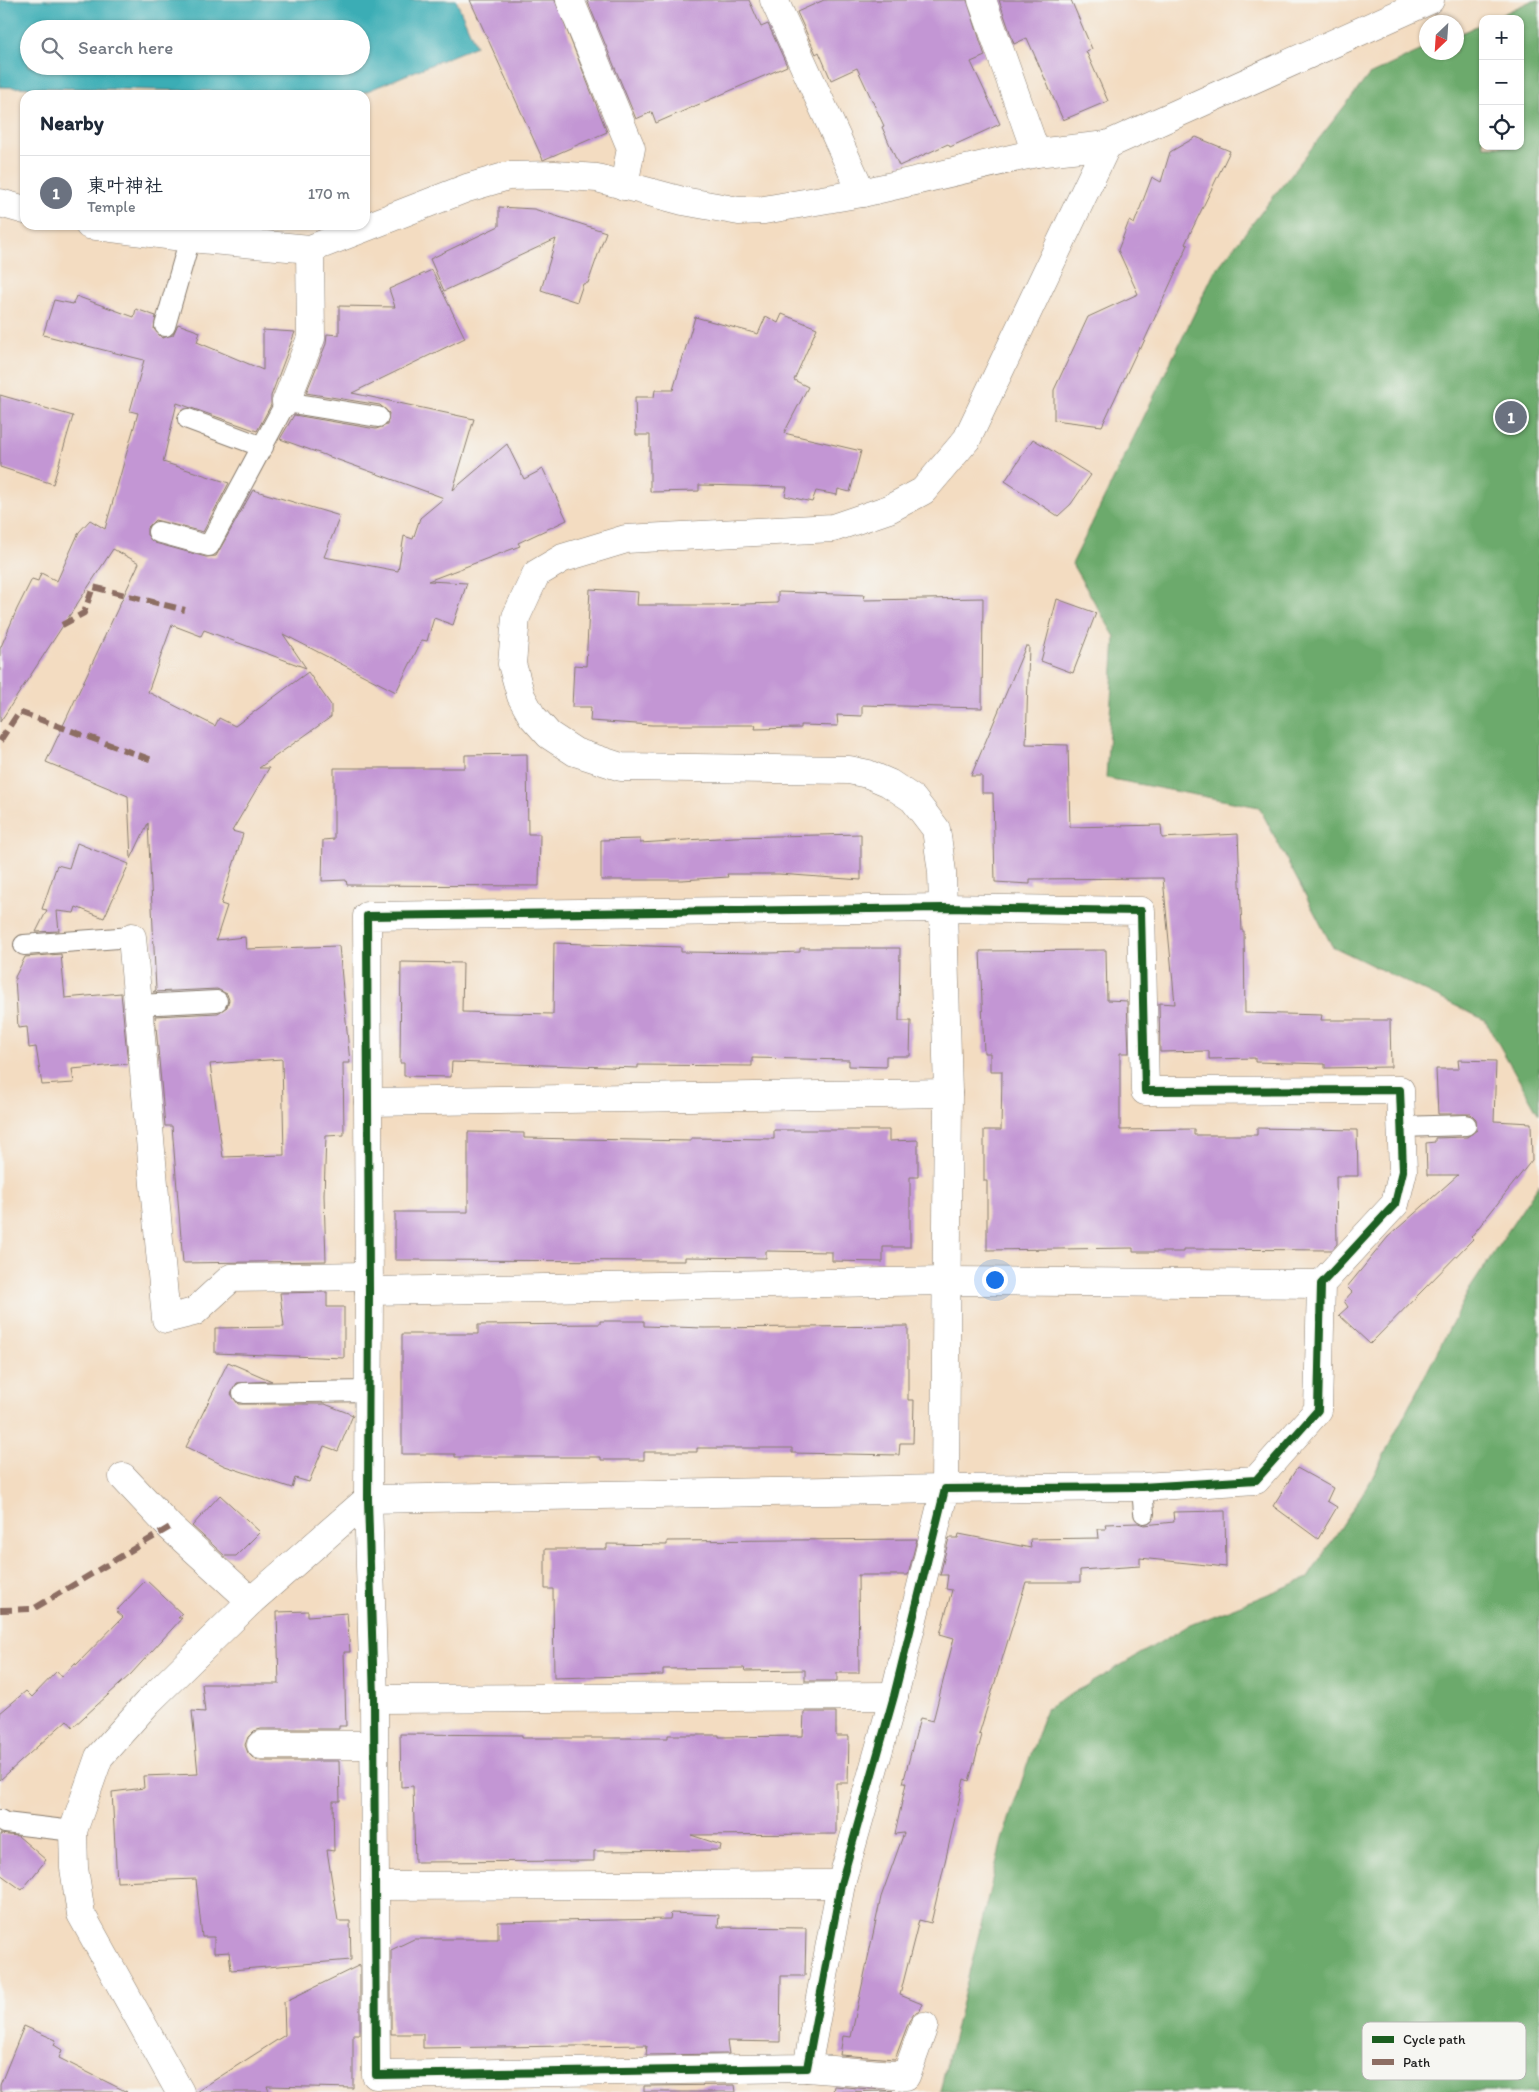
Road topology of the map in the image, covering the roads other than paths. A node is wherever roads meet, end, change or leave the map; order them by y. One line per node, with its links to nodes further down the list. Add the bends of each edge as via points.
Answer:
1 (570, 0): 7 (street, via 631,148)
2 (774, 0): 8 (street)
3 (982, 0): 6 (street)
4 (1430, 0): 5 (street)
5 (1107, 145): 6 (street); 22 (street, via 967,439 924,492 889,509 834,528 626,539 562,558 536,574 516,617 512,664 521,696 532,716 549,735 575,752 621,767 849,770 889,783 913,799 936,829)
6 (1036, 153): 8 (street)
7 (624, 186): 8 (street, via 739,211 790,207); 11 (street, via 597,178 555,174 508,176 467,188)
8 (862, 193)
9 (0, 204): 10 (street)
10 (20, 209)
11 (370, 226)
12 (128, 230): 14 (street)
13 (359, 230): 15 (street)
14 (190, 238): 15 (street); 16 (lane)
15 (310, 249): 17 (street, via 311,338)
16 (165, 326)
17 (286, 402): 18 (lane); 20 (lane)
18 (378, 417)
19 (188, 419): 20 (lane)
20 (263, 447): 21 (lane, via 209,546)
21 (158, 532)
22 (943, 908): 27 (street); 28 (street, via 367,916); 30 (street, via 1141,912 1145,1091 1400,1090)
23 (132, 937): 24 (lane); 26 (street)
24 (24, 945)
25 (217, 1001): 26 (lane)
26 (138, 1005): 32 (street, via 166,1319 194,1312 231,1278)
27 (948, 1092): 28 (street); 31 (street)
28 (368, 1102): 32 (street)
29 (1466, 1125): 30 (lane)
30 (1401, 1127): 33 (street, via 1403,1171 1395,1204)
31 (946, 1281): 32 (street); 33 (street); 37 (street)
32 (369, 1284): 34 (street)
33 (1321, 1284): 37 (street, via 1318,1410 1256,1480 1143,1500)
34 (369, 1391): 35 (lane); 38 (street)
35 (243, 1394)
36 (123, 1477): 39 (street, via 170,1527)
37 (945, 1489): 38 (street); 40 (street)
38 (368, 1499): 39 (street); 41 (street)
39 (251, 1601): 45 (street, via 148,1702 99,1757)
40 (894, 1696): 41 (street); 46 (street)
41 (374, 1700): 43 (street)
42 (261, 1745): 43 (street)
43 (373, 1745): 47 (street)
44 (0, 1820): 45 (lane)
45 (73, 1831): 50 (street, via 74,1868 81,1914)
46 (841, 1884): 47 (street); 49 (street)
47 (374, 1886): 49 (street, via 376,2075)
48 (924, 2026): 49 (street, via 906,2076)
49 (808, 2068)
50 (180, 2092)

